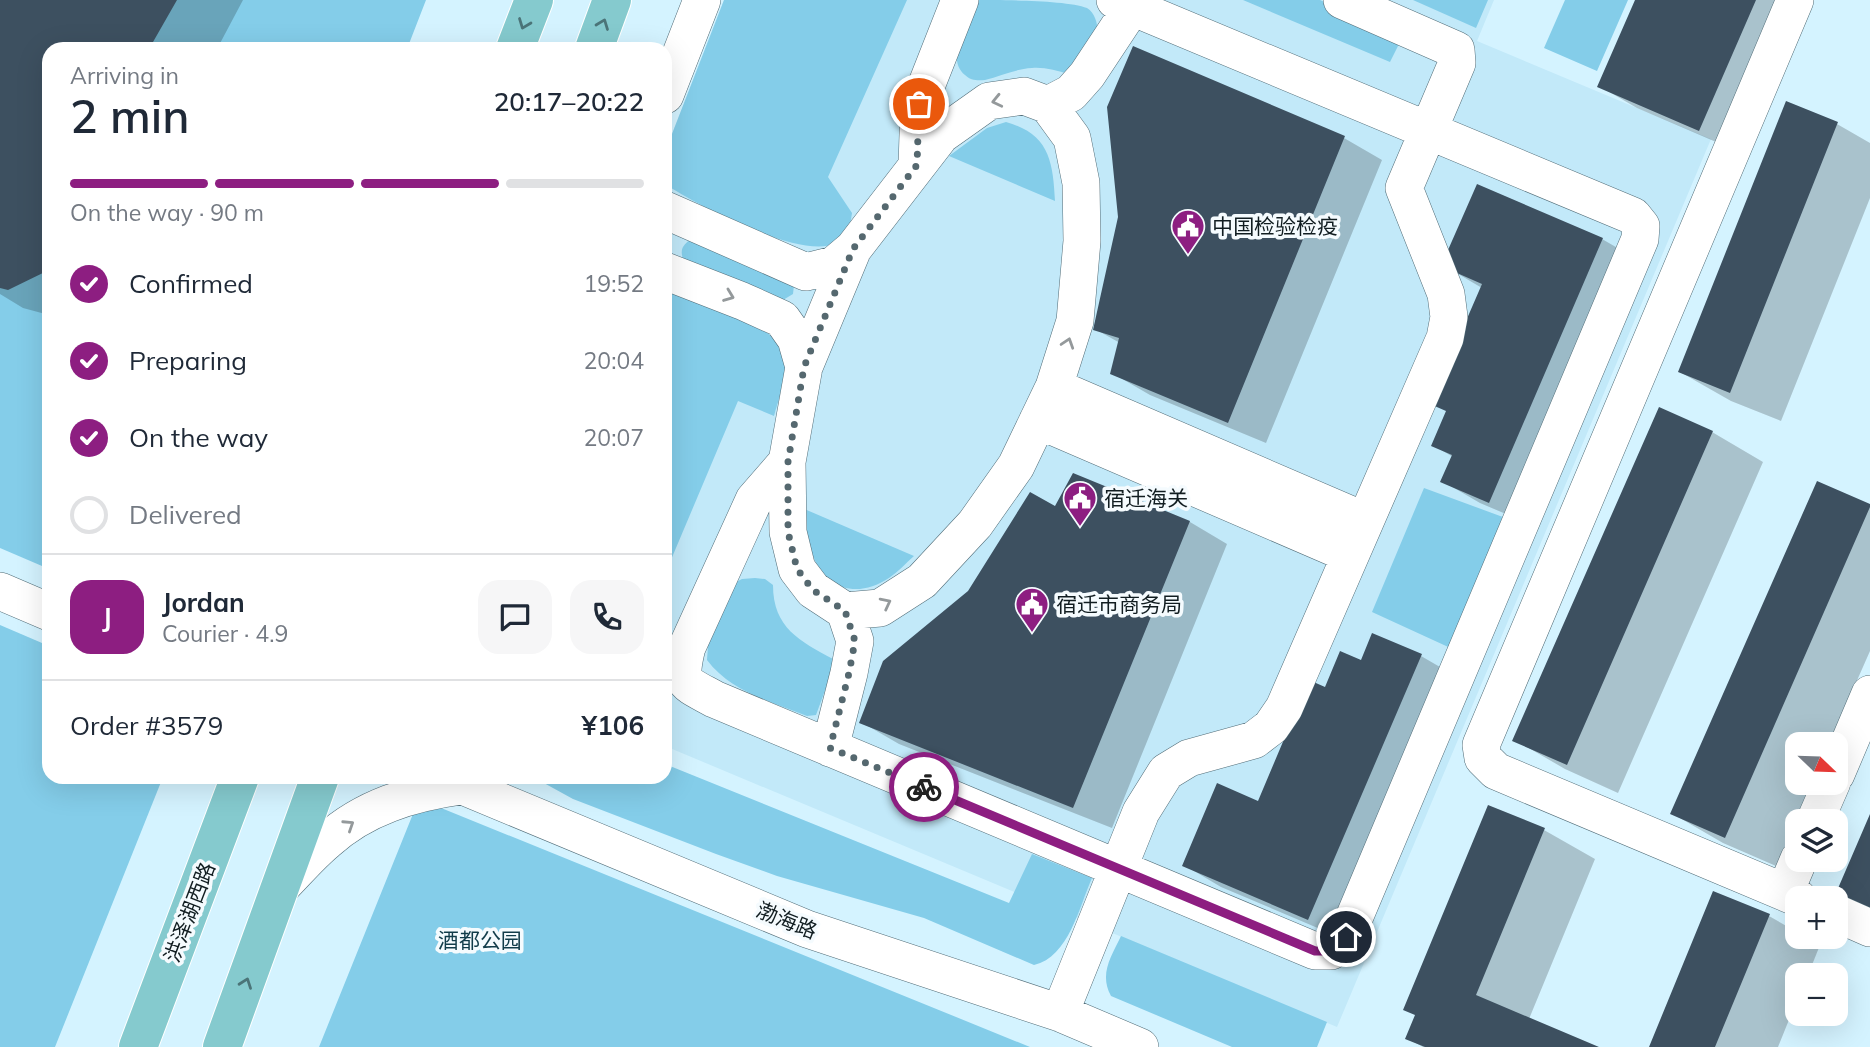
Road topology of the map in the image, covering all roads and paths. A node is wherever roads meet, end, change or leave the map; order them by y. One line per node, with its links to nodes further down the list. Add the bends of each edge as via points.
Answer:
1 (534, 0): 8 (main road, one-way to 8)
2 (612, 0): 9 (main road, one-way to 2)
3 (702, 0): 10 (street)
4 (960, 0): 13 (street, via 919,104)
5 (1342, 0): 12 (street, via 1456,50 1457,63)
6 (1795, 0): 35 (street, via 1481,745 1483,758 1496,771)
7 (1123, 4): 11 (street, via 1087,75 1071,93); 12 (street)
8 (518, 42)
9 (597, 42)
10 (672, 77)
11 (1048, 105): 13 (street, one-way to 13, via 1024,96 989,102 941,135); 18 (street, one-way to 11, via 1075,321 1082,229 1072,138)
12 (1429, 132): 21 (street, via 1404,188 1442,283 1450,317); 33 (street, via 1633,216 1641,226 1640,239 1346,937 1331,951 1315,951)
13 (917, 165): 15 (street)
14 (672, 214): 15 (street, via 806,272 834,265)
15 (853, 249): 17 (street)
16 (672, 274): 17 (street, one-way to 17, via 782,319 796,339)
17 (804, 367): 20 (street)
18 (1054, 387): 19 (street); 21 (street)
19 (1038, 420): 22 (street); 25 (street, one-way to 19, via 880,608 922,581 975,524 1016,466)
20 (788, 462): 25 (street, via 788,532 797,569 813,590); 28 (street, via 754,500 681,670 688,685 714,699)
21 (1365, 521): 22 (street)
22 (1349, 554): 33 (street, via 1271,727 1254,740 1189,758 1166,772 1140,812)
23 (0, 591): 24 (street)
24 (42, 609)
25 (845, 611): 28 (street, via 855,641)
26 (1870, 694): 27 (street)
27 (1848, 746)
28 (830, 748): 33 (street)
29 (317, 784): 34 (main road)
30 (442, 784): 34 (street, one-way to 30, via 350,823)
31 (463, 784): 39 (street, 渤海路, via 807,929)
32 (230, 788): 36 (main road, 洪泽湖西路)
33 (1118, 869): 39 (street)
34 (280, 888): 42 (main road, one-way to 34)
35 (1785, 892)
36 (190, 910): 40 (main road); 41 (main road, 洪泽湖西路)
37 (1848, 918): 38 (street)
38 (1870, 928)
39 (1060, 1013): 43 (street, 渤海路)
40 (109, 1047)
41 (138, 1047)
42 (222, 1047)
43 (1140, 1047)

